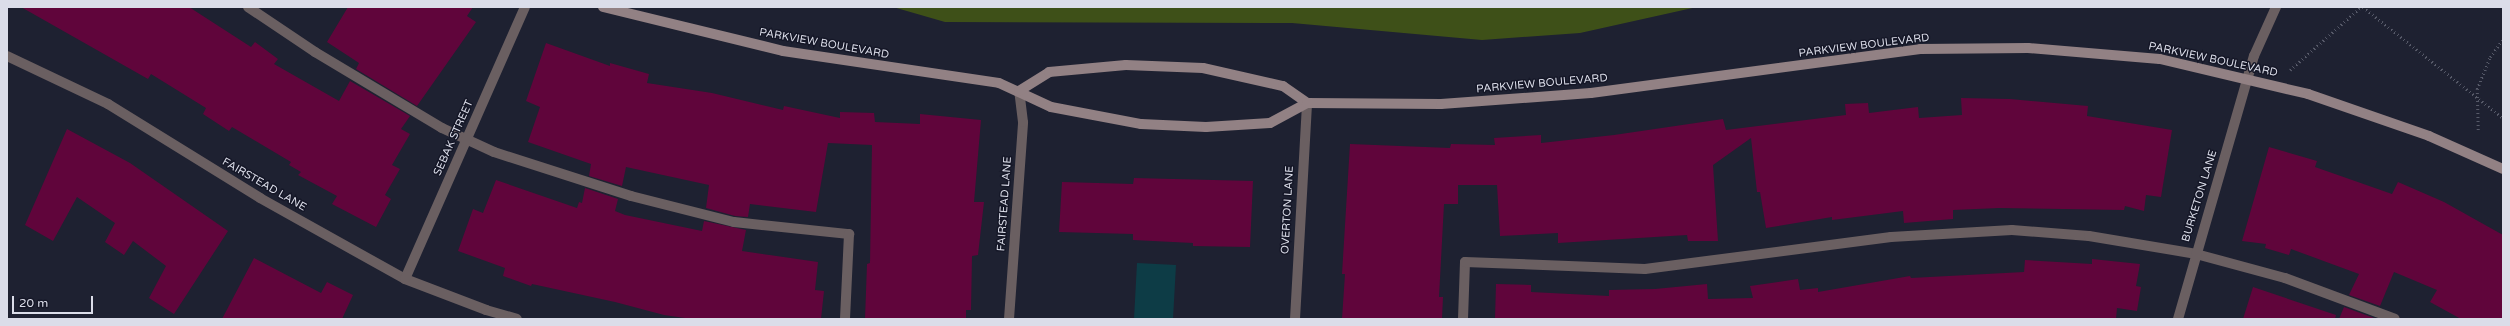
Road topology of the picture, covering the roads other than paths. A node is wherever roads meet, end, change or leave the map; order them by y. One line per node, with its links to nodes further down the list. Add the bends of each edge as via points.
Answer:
1 (248, 7): 9 (street, via 315,52 442,128)
2 (525, 7): 9 (street, SEBAK STREET)
3 (603, 7): 7 (street, PARKVIEW BOULEVARD, via 783,51 999,83)
4 (2276, 7): 6 (street, BURKETON LANE, via 2254,56)
5 (7, 56): 12 (street, FAIRSTEAD LANE, via 108,104 260,198)
6 (2247, 81): 8 (street, PARKVIEW BOULEVARD, via 2160,59 2028,48 1920,49 1591,93 1440,104); 10 (street, PARKVIEW BOULEVARD, via 2308,94 2429,136); 11 (street, BURKETON LANE)
7 (1019, 90): 8 (street, PARKVIEW BOULEVARD, via 1051,107 1141,124 1206,127 1270,123); 8 (street, via 1049,72 1126,65 1203,68 1283,86); 15 (street, FAIRSTEAD LANE, via 1023,122)
8 (1307, 103): 16 (street, OVERTON LANE)
9 (467, 139): 12 (street, SEBAK STREET); 14 (street, via 540,168 734,222 849,234)
10 (2503, 169)
11 (2196, 254): 17 (street, via 2090,236 2012,230 1891,237 1645,269 1465,262); 18 (street, BURKETON LANE); 19 (street, via 2285,278)
12 (405, 279): 13 (street, FAIRSTEAD LANE)
13 (517, 319)
14 (845, 319)
15 (1010, 319)
16 (1296, 319)
17 (1463, 319)
18 (2178, 319)
19 (2395, 319)

